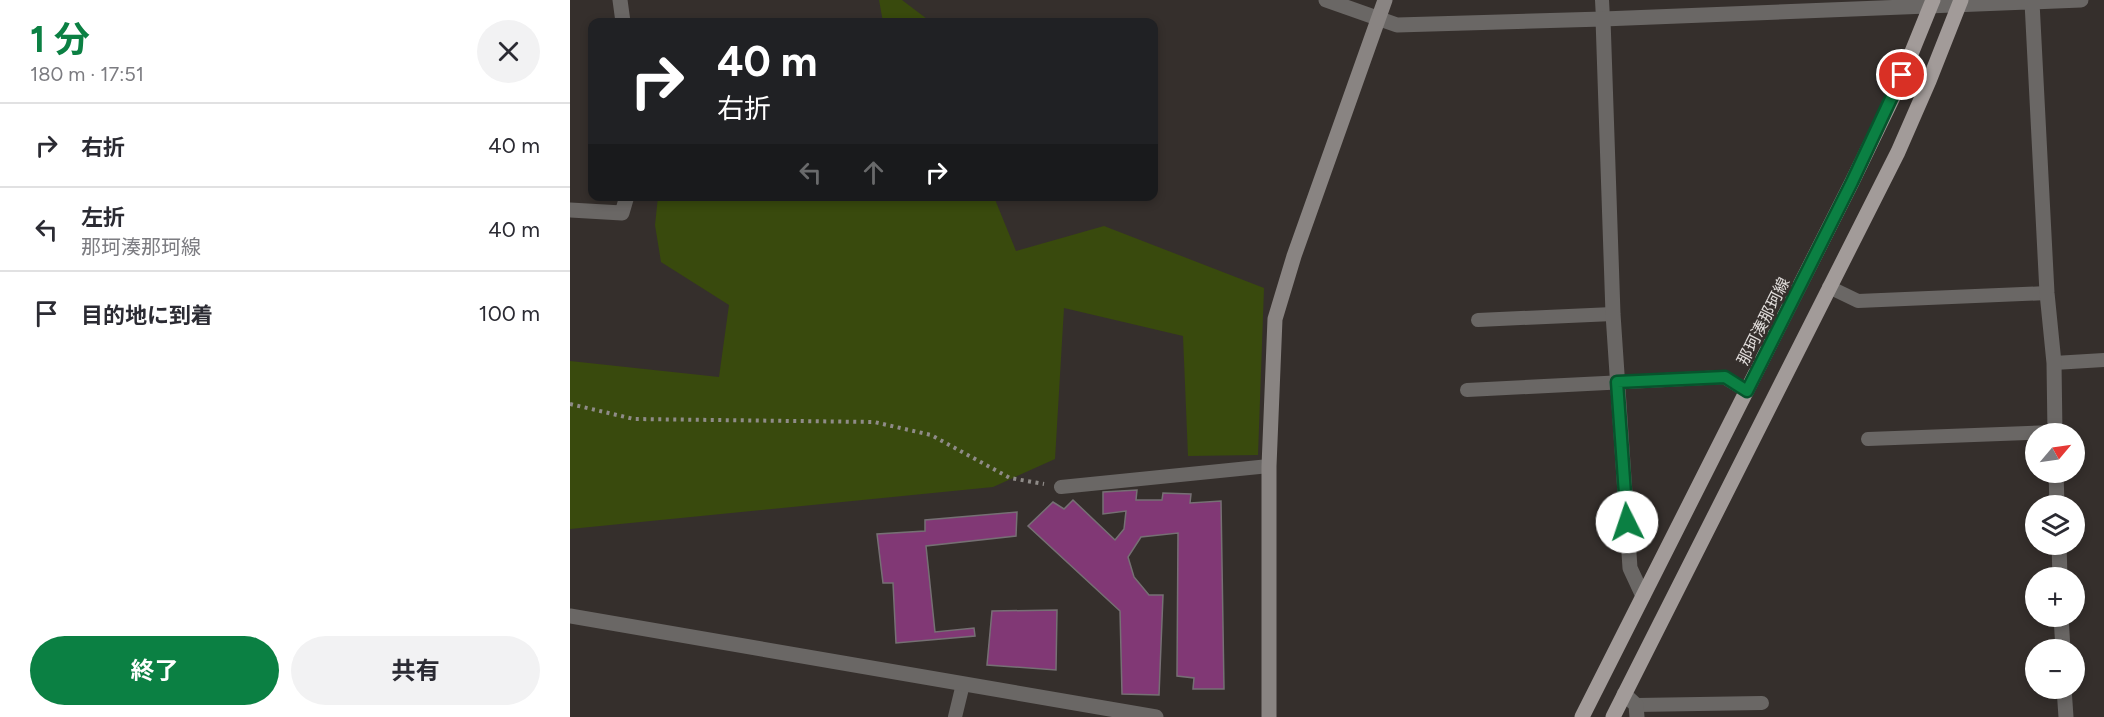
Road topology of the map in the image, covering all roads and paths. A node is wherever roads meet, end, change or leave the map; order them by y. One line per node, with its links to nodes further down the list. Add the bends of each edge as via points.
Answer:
1 (620, 0): 10 (street)
2 (1326, 0): 9 (street)
3 (1385, 0): 9 (street)
4 (1602, 0): 11 (lane)
5 (2081, 0): 7 (street)
6 (1932, 2): 8 (street); 11 (street); 22 (main road, 那珂湊那珂線, via 1857,172)
7 (2032, 2): 8 (street); 15 (street)
8 (1960, 3): 14 (main road, via 1898,152)
9 (1378, 17): 11 (street, via 1397,25); 27 (street, via 1275,319)
10 (622, 18)
11 (1603, 19): 16 (street)
12 (626, 201): 13 (street, via 622,213)
13 (570, 210)
14 (1829, 287): 15 (lane, via 1858,301); 32 (main road)
15 (2047, 293): 19 (street)
16 (1613, 314): 17 (lane); 20 (street)
17 (1478, 320)
18 (2104, 360): 19 (lane)
19 (2054, 363): 24 (street)
20 (1617, 382): 21 (lane); 22 (lane, via 1725,377); 29 (street, via 1630,568)
21 (1467, 390)
22 (1747, 391): 29 (main road, 那珂湊那珂線)
23 (570, 404): 28 (path, via 634,419 874,422 931,435 1010,478)
24 (2055, 423)
25 (2025, 434): 26 (lane)
26 (1868, 439)
27 (1269, 466): 28 (lane); 38 (street)
28 (1061, 487)
29 (1643, 596): 39 (main road, 那珂湊那珂線)
30 (570, 616): 31 (street)
31 (963, 684): 36 (lane); 37 (street)
32 (1624, 694): 35 (street); 40 (main road)
33 (2065, 699): 41 (street)
34 (1762, 703): 35 (lane)
35 (1636, 711)
36 (955, 717)
37 (1156, 717)
38 (1269, 717)
39 (1582, 717)
40 (1613, 717)
41 (2066, 717)

